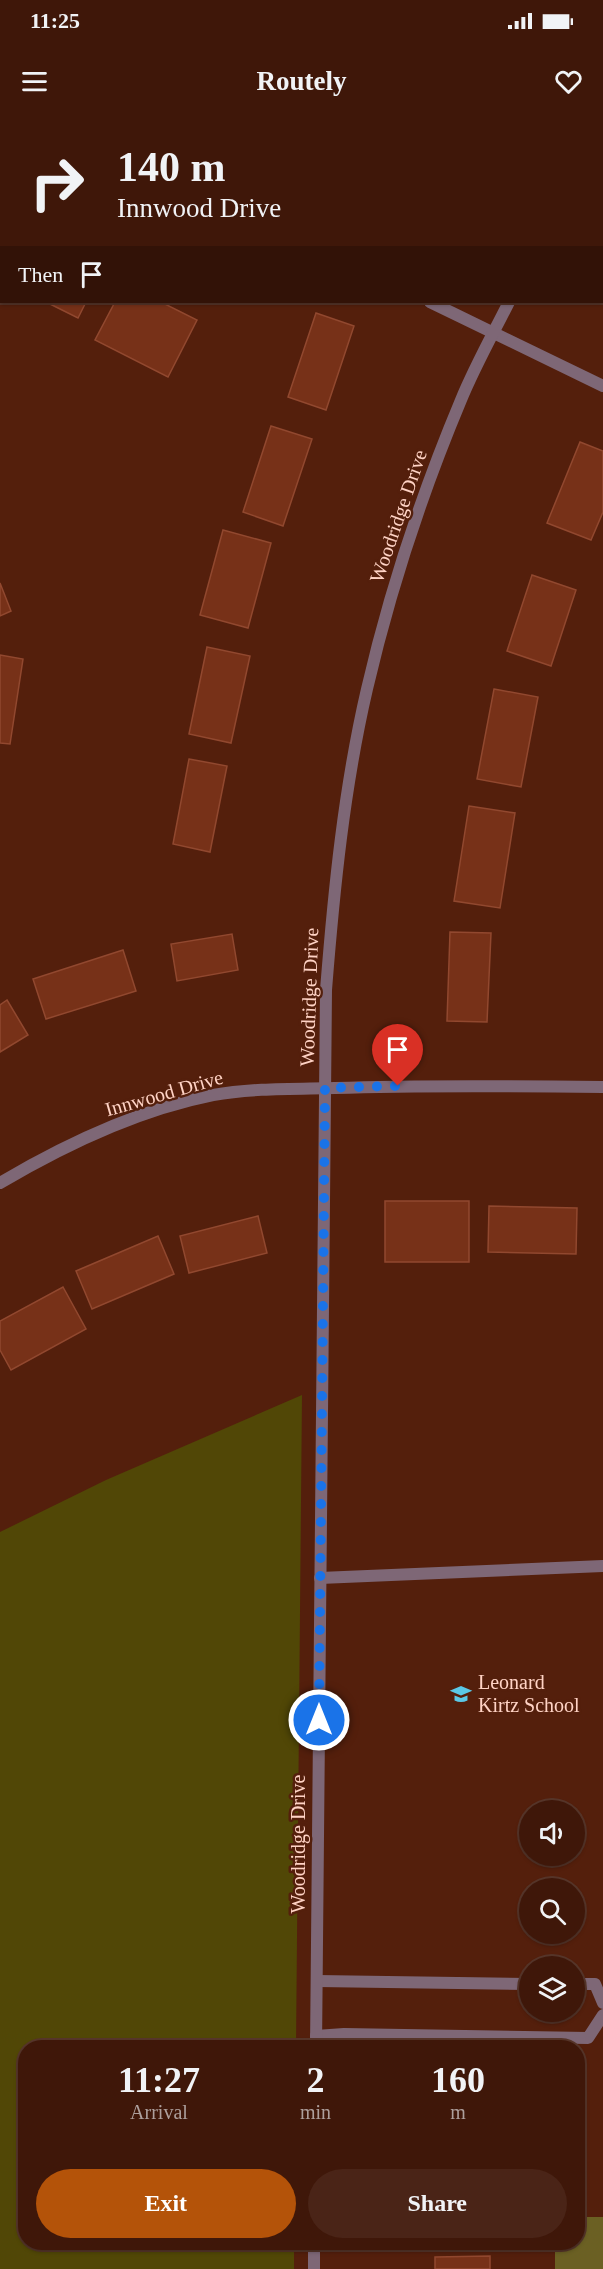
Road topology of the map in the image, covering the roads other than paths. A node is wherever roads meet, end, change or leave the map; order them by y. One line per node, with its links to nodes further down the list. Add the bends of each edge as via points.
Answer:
1 (432, 303): 3 (street)
2 (509, 303): 3 (street, Woodridge Drive)
3 (494, 333): 4 (street); 6 (street, Woodridge Drive, via 462,398 422,501 390,599 367,690 333,896 326,990)
4 (603, 386)
5 (603, 1087): 6 (street, Innwood Drive)
6 (325, 1088): 7 (street, Innwood Drive, via 221,1094 143,1115 84,1138); 9 (street, Woodridge Drive)
7 (0, 1183)
8 (603, 1566): 9 (street)
9 (320, 1578): 10 (street, Woodridge Drive)
10 (317, 1981): 11 (street); 15 (street, Woodridge Drive)
11 (519, 1984)
12 (585, 1984): 13 (street, via 595,1984)
13 (603, 2003)
14 (603, 2015): 16 (street, via 588,2038 344,2034)
15 (316, 2040)
16 (323, 2040)
17 (315, 2250): 18 (street)
18 (314, 2269)

